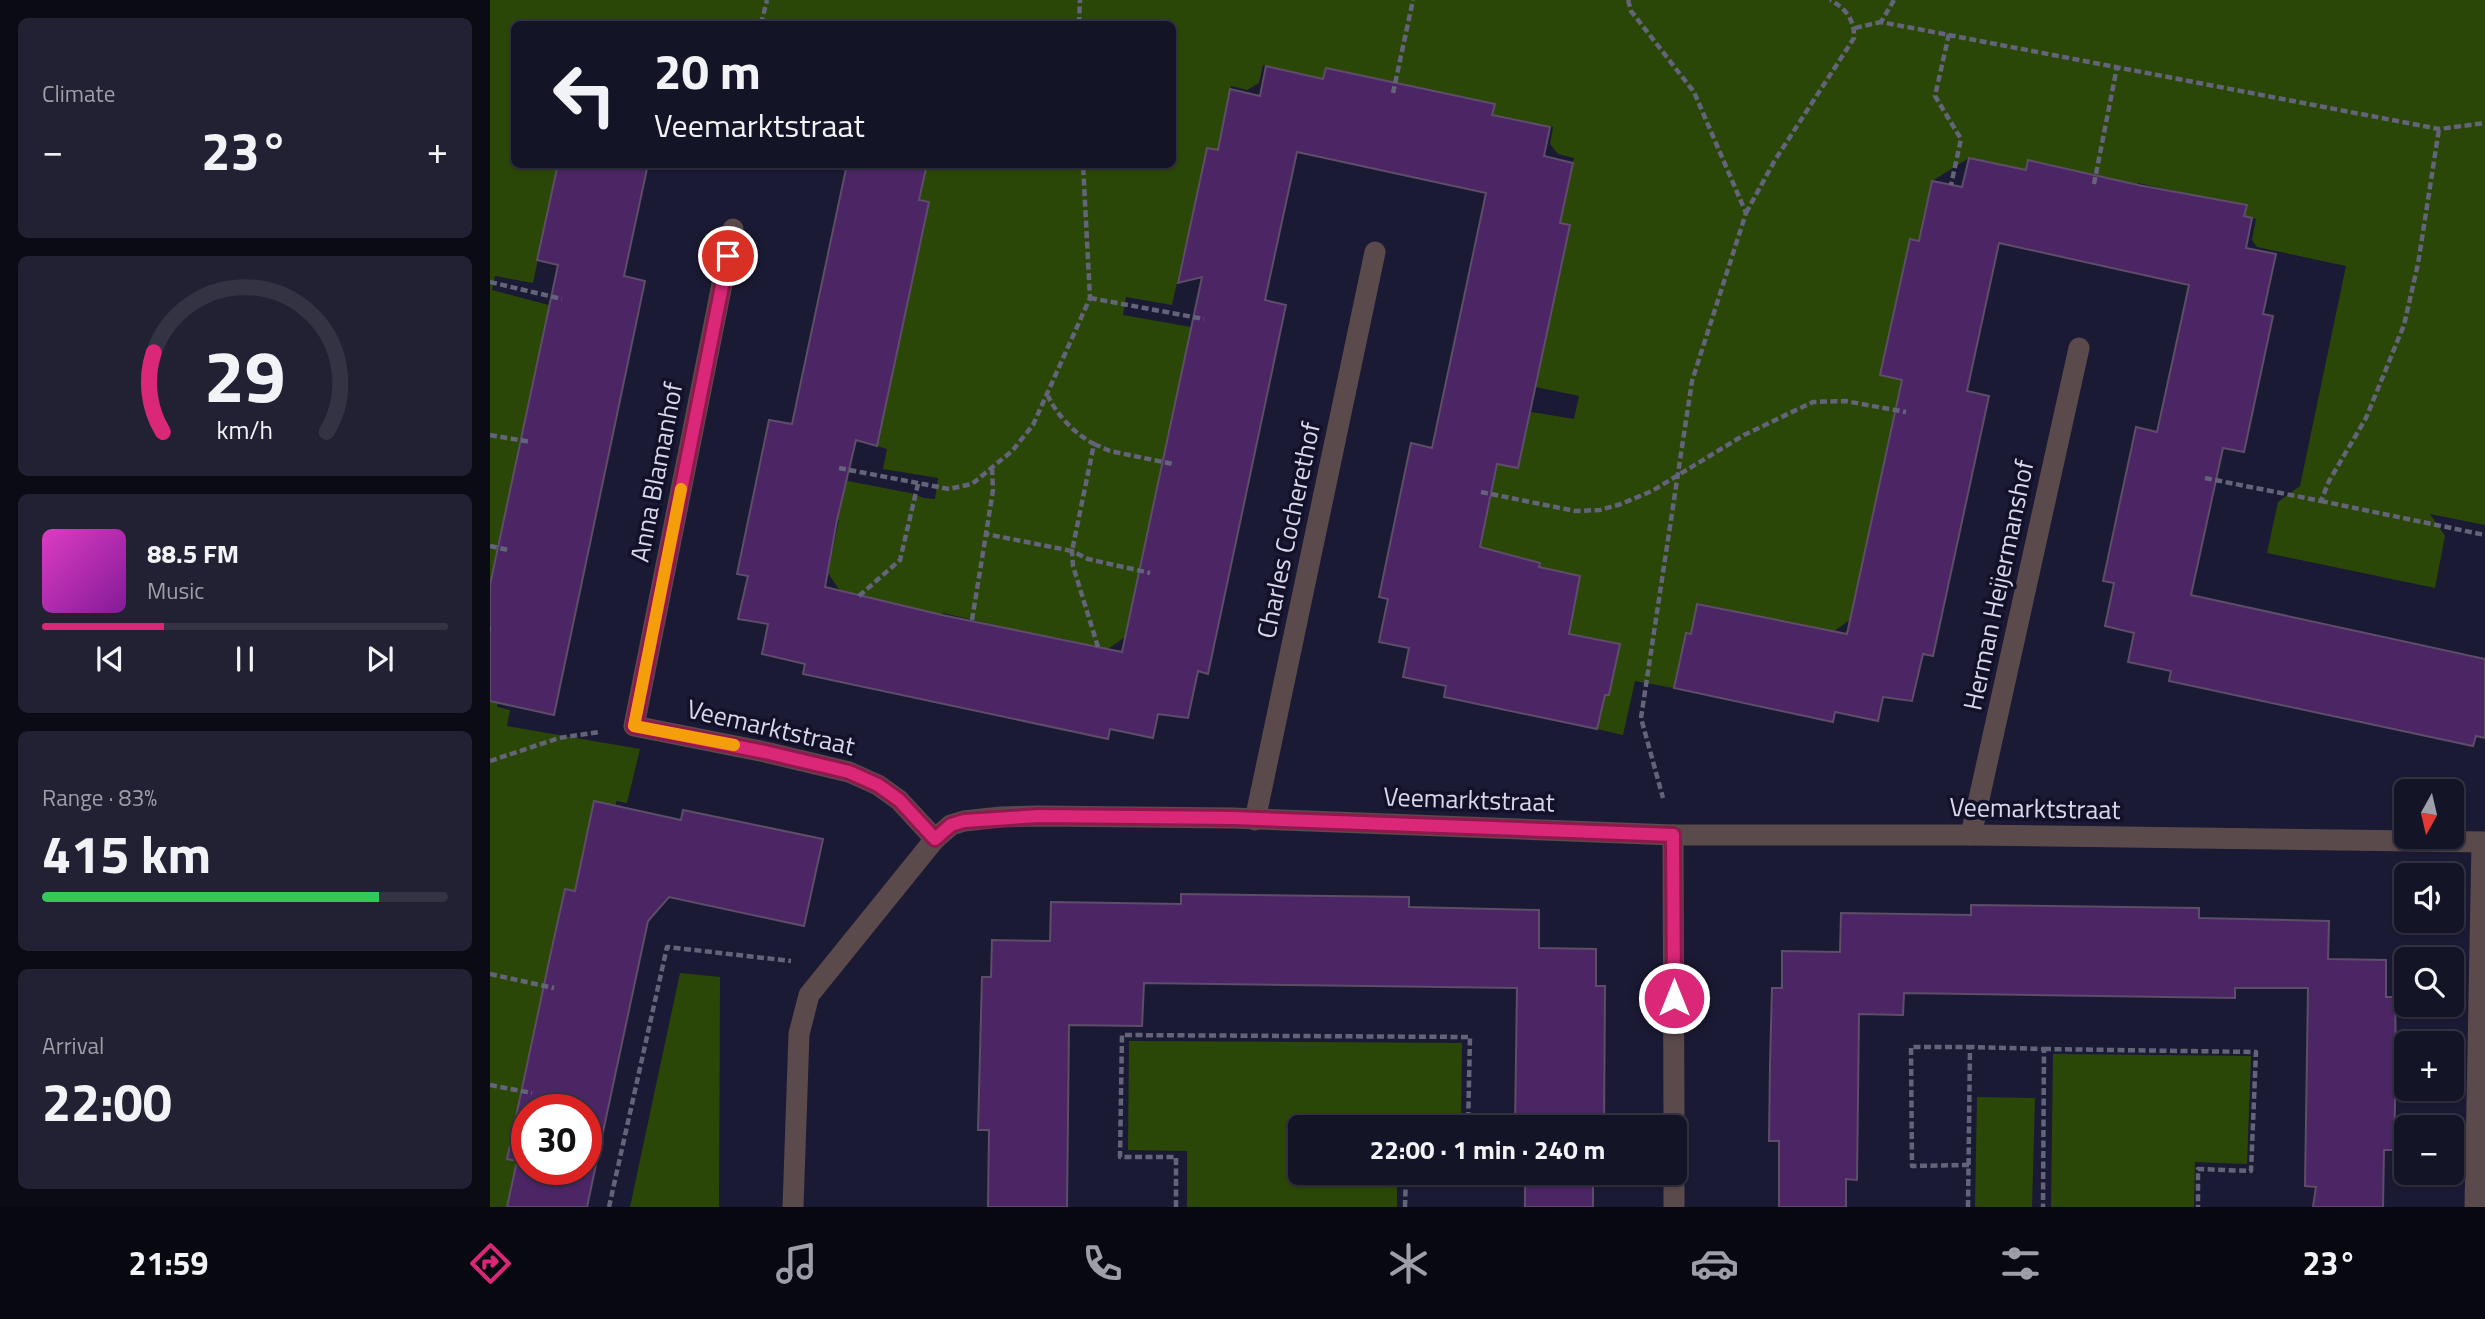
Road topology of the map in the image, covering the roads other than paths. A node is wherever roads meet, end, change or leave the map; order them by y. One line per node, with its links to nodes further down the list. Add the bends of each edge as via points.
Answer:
1 (733, 229): 4 (street, Anna Blamanhof)
2 (1375, 252): 5 (street, Charles Cocherethof)
3 (2079, 348): 7 (street, Herman Heijermanshof)
4 (634, 726): 8 (street, Veemarktstraat, via 849,772 899,800)
5 (1255, 820): 6 (street, Veemarktstraat); 8 (street, Veemarktstraat, via 1001,817 951,825)
6 (1673, 835): 7 (street, Veemarktstraat); 10 (street)
7 (1971, 835): 9 (street, Veemarktstraat)
8 (935, 839): 12 (street, via 809,995 800,1022)
9 (2484, 842): 14 (street)
10 (1674, 1115)
11 (1674, 1185): 13 (street)
12 (793, 1207)
13 (1674, 1207)
14 (2475, 1207)

